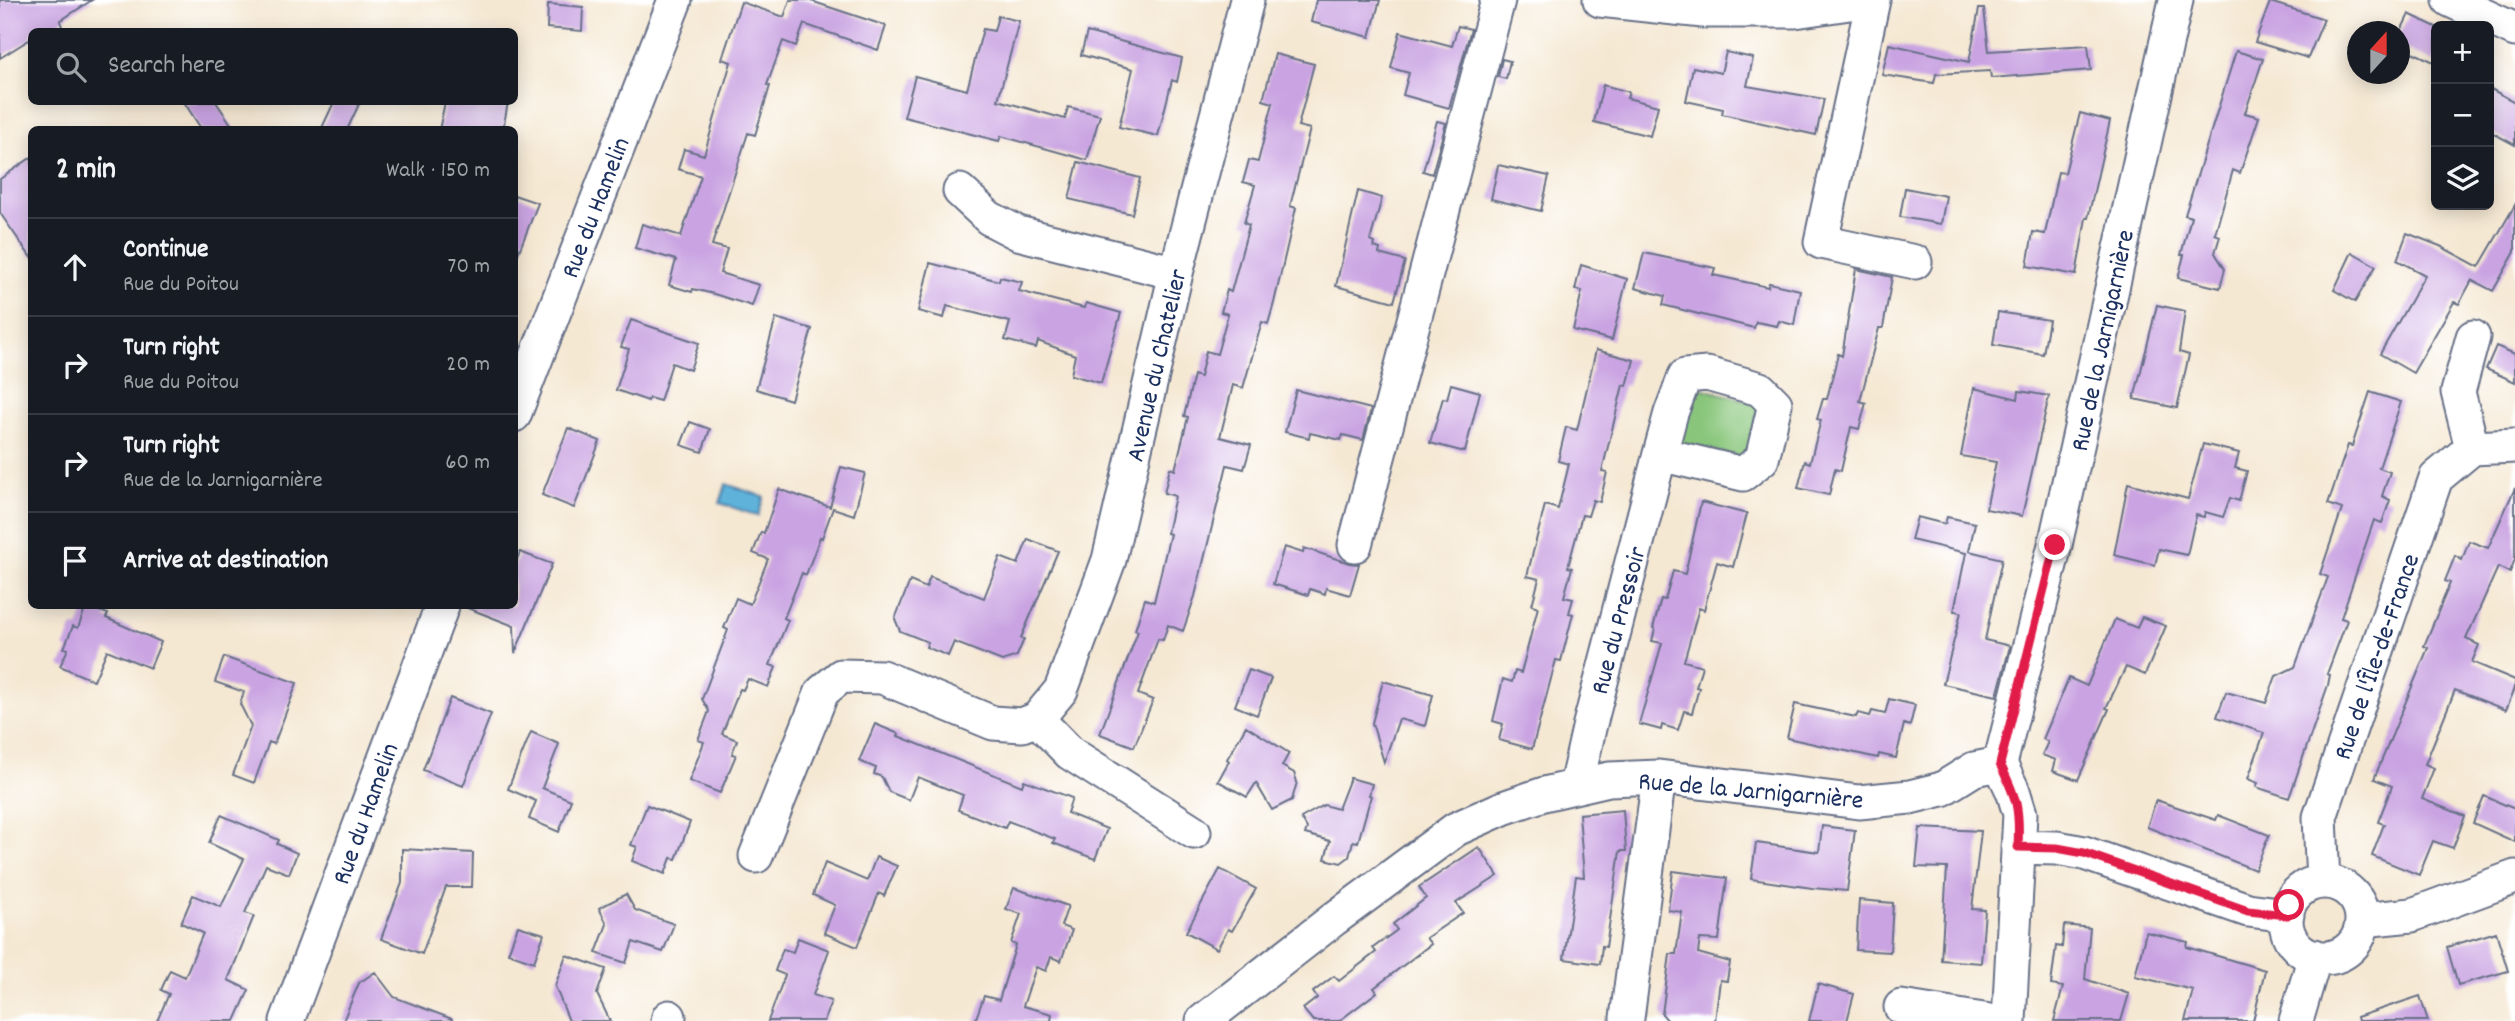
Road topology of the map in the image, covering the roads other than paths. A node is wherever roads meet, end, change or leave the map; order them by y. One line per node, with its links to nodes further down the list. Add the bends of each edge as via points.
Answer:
1 (675, 0): 13 (street, Rue du Hamelin)
2 (1247, 0): 11 (street, Avenue du Chatelier)
3 (1498, 0): 17 (street)
4 (1600, 0): 5 (street, via 1703,11 1795,10)
5 (1872, 0): 10 (street, via 1821,242)
6 (2176, 0): 20 (street, Rue de la Jarnigarnière, via 2064,506)
7 (2450, 0): 8 (street)
8 (2515, 30)
9 (960, 191): 11 (street, via 989,218 1018,233)
10 (1915, 262)
11 (1176, 273): 19 (street, Avenue du Chatelier, via 1108,560 1061,690)
12 (2473, 338): 15 (street, via 2458,392)
13 (518, 405)
14 (2515, 446): 15 (street)
15 (2472, 448): 27 (street, Rue de l'Île-de-France, via 2435,478 2320,817)
16 (1660, 454): 22 (street, Rue du Pressoir)
17 (1355, 545)
18 (441, 609): 33 (street, Rue du Hamelin)
19 (1037, 719): 23 (street, via 1070,753); 25 (street, via 1021,725 993,723 882,677 841,676 822,692)
20 (2000, 764): 21 (street, Rue de la Jarnigarnière, via 1974,769 1941,789 1859,802); 24 (street, via 2020,814)
21 (1659, 777): 22 (street, Rue de la Jarnigarnière); 32 (street)
22 (1576, 786): 34 (street, Rue de la Jarnigarnière, via 1503,808 1456,830)
23 (1194, 832)
24 (2018, 847): 28 (street, via 2084,853 2248,911); 36 (street)
25 (756, 856)
26 (2515, 877): 29 (street, via 2412,915)
27 (2323, 882): 28 (street, via 2295,896); 29 (street, via 2346,888 2355,897)
28 (2287, 915): 30 (street, via 2296,945)
29 (2362, 920): 30 (street, via 2361,931 2348,950 2326,958)
30 (2315, 956): 37 (street)
31 (1901, 1007): 35 (street)
32 (1627, 1018)
33 (287, 1021)
34 (1203, 1021)
35 (1990, 1021)
36 (2009, 1021)
37 (2296, 1021)

